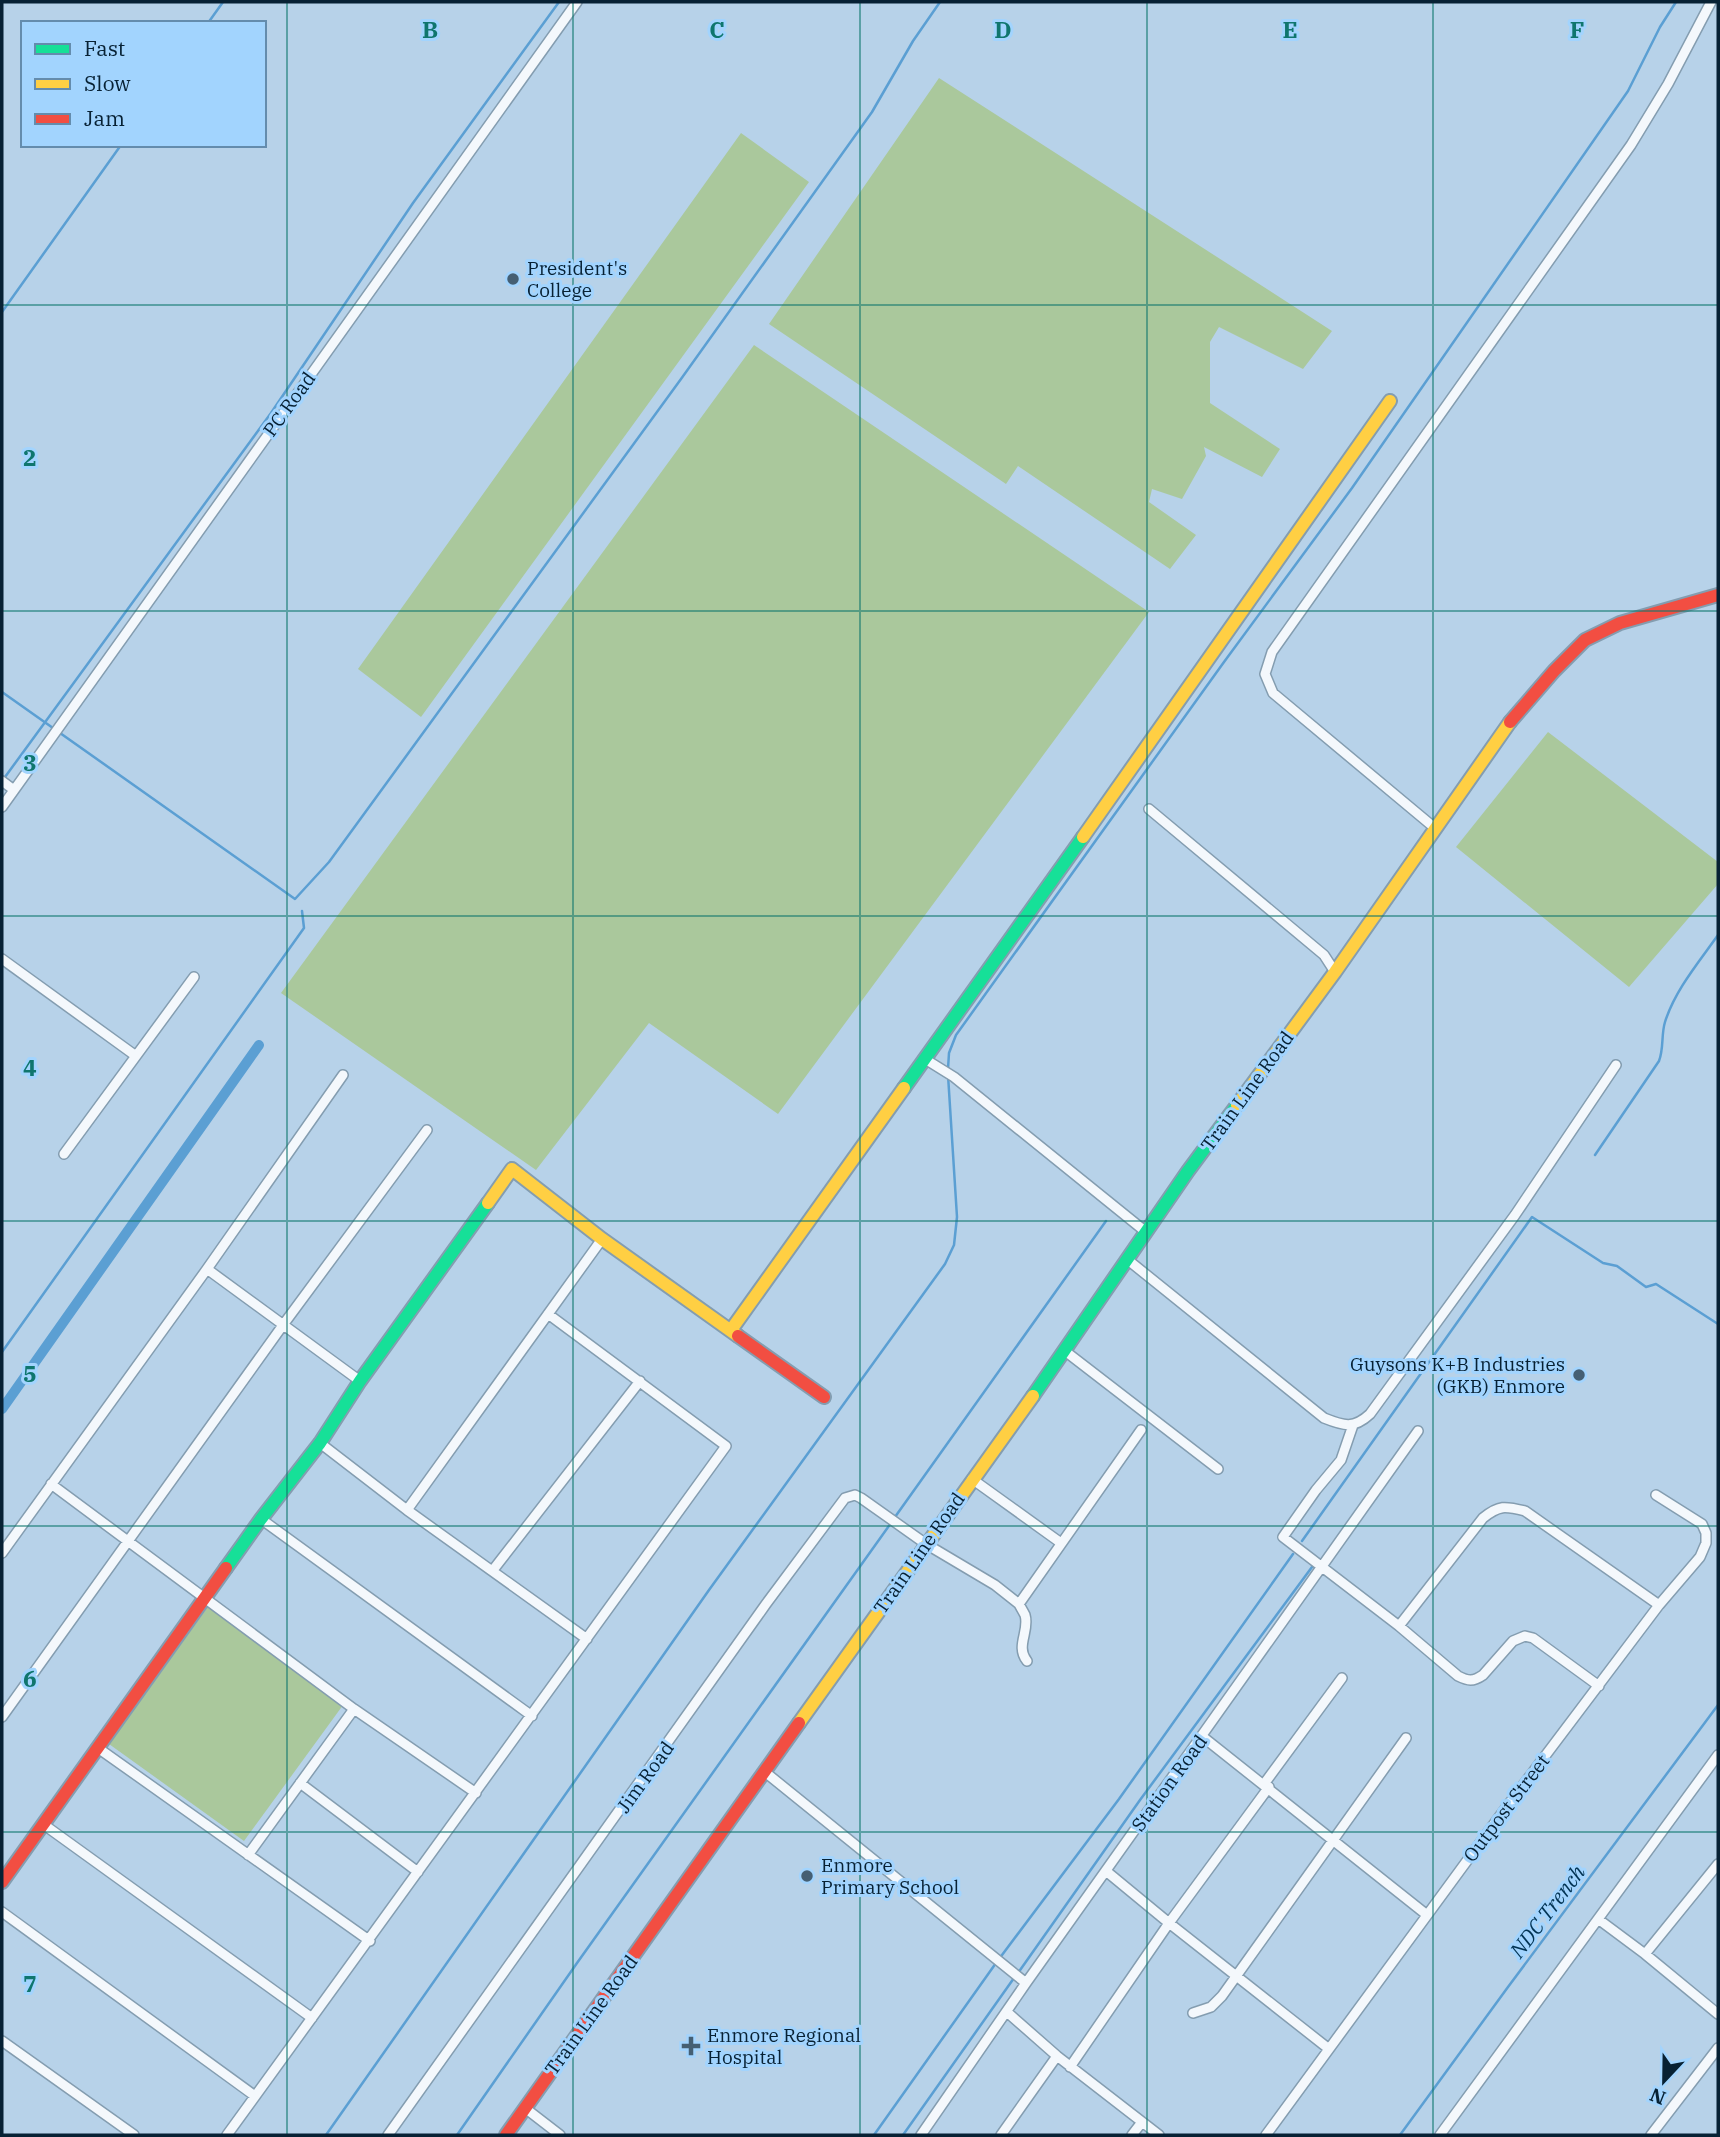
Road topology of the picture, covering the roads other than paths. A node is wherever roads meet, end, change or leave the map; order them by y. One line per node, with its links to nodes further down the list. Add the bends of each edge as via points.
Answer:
1 (577, 2): 6 (street, PC Road)
2 (1711, 2): 9 (street, via 1631,145 1272,652 1265,674 1273,693)
3 (1390, 401): 14 (street)
4 (1718, 595): 9 (street, Train Line Road, via 1620,624 1586,640 1509,723)
5 (2, 780): 6 (street)
6 (14, 790): 7 (street, PC Road)
7 (2, 807)
8 (1149, 809): 11 (street, via 1324,955)
9 (1436, 829): 11 (street, Train Line Road)
10 (2, 959): 13 (street)
11 (1335, 972): 19 (street, Train Line Road)
12 (194, 977): 13 (street)
13 (136, 1056): 18 (street)
14 (925, 1059): 19 (street, via 954,1077); 25 (street)
15 (1616, 1065): 30 (street, via 1515,1215 1378,1403 1362,1422)
16 (343, 1075): 22 (street)
17 (427, 1130): 24 (street)
18 (64, 1154)
19 (1146, 1232): 21 (street, Train Line Road)
20 (602, 1239): 23 (street); 25 (street); 27 (street, via 512,1168)
21 (1128, 1260): 26 (street, Train Line Road); 30 (street, via 1324,1418)
22 (207, 1269): 24 (street); 36 (street)
23 (548, 1314): 28 (street); 38 (street)
24 (283, 1325): 27 (street); 40 (street)
25 (731, 1330): 29 (street)
26 (1065, 1351): 34 (street); 35 (street, Train Line Road)
27 (360, 1381): 33 (street)
28 (640, 1381): 45 (street); 50 (street, via 726,1446)
29 (824, 1397)
30 (1353, 1425): 44 (street, via 1341,1460 1283,1536)
31 (1141, 1430): 42 (street)
32 (1418, 1432): 44 (street, Station Road)
33 (320, 1443): 38 (street); 39 (street)
34 (1218, 1469)
35 (972, 1479): 41 (street, Train Line Road); 42 (street)
36 (51, 1484): 40 (street); 43 (street)
37 (1656, 1495): 48 (street, Outpost Street, via 1702,1524 1706,1533 1700,1557)
38 (407, 1510): 45 (street)
39 (261, 1519): 46 (street); 55 (street)
40 (129, 1542): 46 (street); 56 (street)
41 (926, 1544): 47 (street, Jim Road); 61 (street, Train Line Road); 94 (street, Jim Road, via 855,1495 845,1497)
42 (1061, 1544): 47 (street)
43 (2, 1553)
44 (1322, 1567): 49 (street); 57 (street, Station Road)
45 (493, 1570): 50 (street)
46 (204, 1599): 54 (street); 59 (street)
47 (1018, 1604): 51 (street, via 1025,1616 1022,1655)
48 (1660, 1605): 49 (street, via 1525,1511 1508,1507 1496,1508 1483,1518); 53 (street, Outpost Street)
49 (1399, 1626): 53 (street, via 1468,1681 1483,1675 1513,1641 1525,1636)
50 (587, 1639): 55 (street)
51 (1027, 1661)
52 (1342, 1678): 63 (street)
53 (1599, 1686): 73 (street, Outpost Street)
54 (354, 1709): 62 (street); 64 (street)
55 (532, 1716): 64 (street)
56 (2, 1717)
57 (1203, 1737): 63 (street); 69 (street, Station Road)
58 (1406, 1738): 66 (street)
59 (98, 1748): 65 (street); 67 (street)
60 (1718, 1755): 74 (street)
61 (765, 1772): 79 (street); 90 (street, Train Line Road)
62 (300, 1783): 67 (street); 70 (street)
63 (1266, 1785): 66 (street); 75 (street)
64 (476, 1793): 70 (street)
65 (43, 1825): 71 (street); 83 (street)
66 (1334, 1841): 73 (street); 78 (street)
67 (248, 1855): 76 (street)
68 (1718, 1864): 77 (street)
69 (1106, 1871): 75 (street); 79 (street, Station Road)
70 (418, 1872): 76 (street)
71 (2, 1882)
72 (2, 1912): 89 (street)
73 (1427, 1915): 86 (street, Outpost Street)
74 (1598, 1919): 77 (street); 102 (street)
75 (1169, 1923): 78 (street); 88 (street)
76 (370, 1941): 83 (street)
77 (1645, 1954): 82 (street)
78 (1236, 1976): 81 (street, via 1211,2007); 86 (street)
79 (1026, 1983): 80 (street, Station Road)
80 (1007, 2012): 87 (street); 97 (street, Station Road)
81 (1193, 2013)
82 (1718, 2014)
83 (312, 2018): 89 (street)
84 (2, 2041): 92 (street)
85 (1718, 2048): 103 (street)
86 (1329, 2049): 101 (street, Outpost Street)
87 (1057, 2056): 88 (street); 98 (street)
88 (1070, 2067): 91 (street)
89 (254, 2096): 93 (street)
90 (525, 2108): 95 (street, Train Line Road); 96 (street)
91 (1142, 2122): 99 (street); 100 (street)
92 (134, 2135)
93 (227, 2135)
94 (388, 2135)
95 (506, 2135)
96 (559, 2135)
97 (921, 2135)
98 (1001, 2135)
99 (1132, 2135)
100 (1159, 2135)
101 (1266, 2135)
102 (1440, 2135)
103 (1651, 2135)

